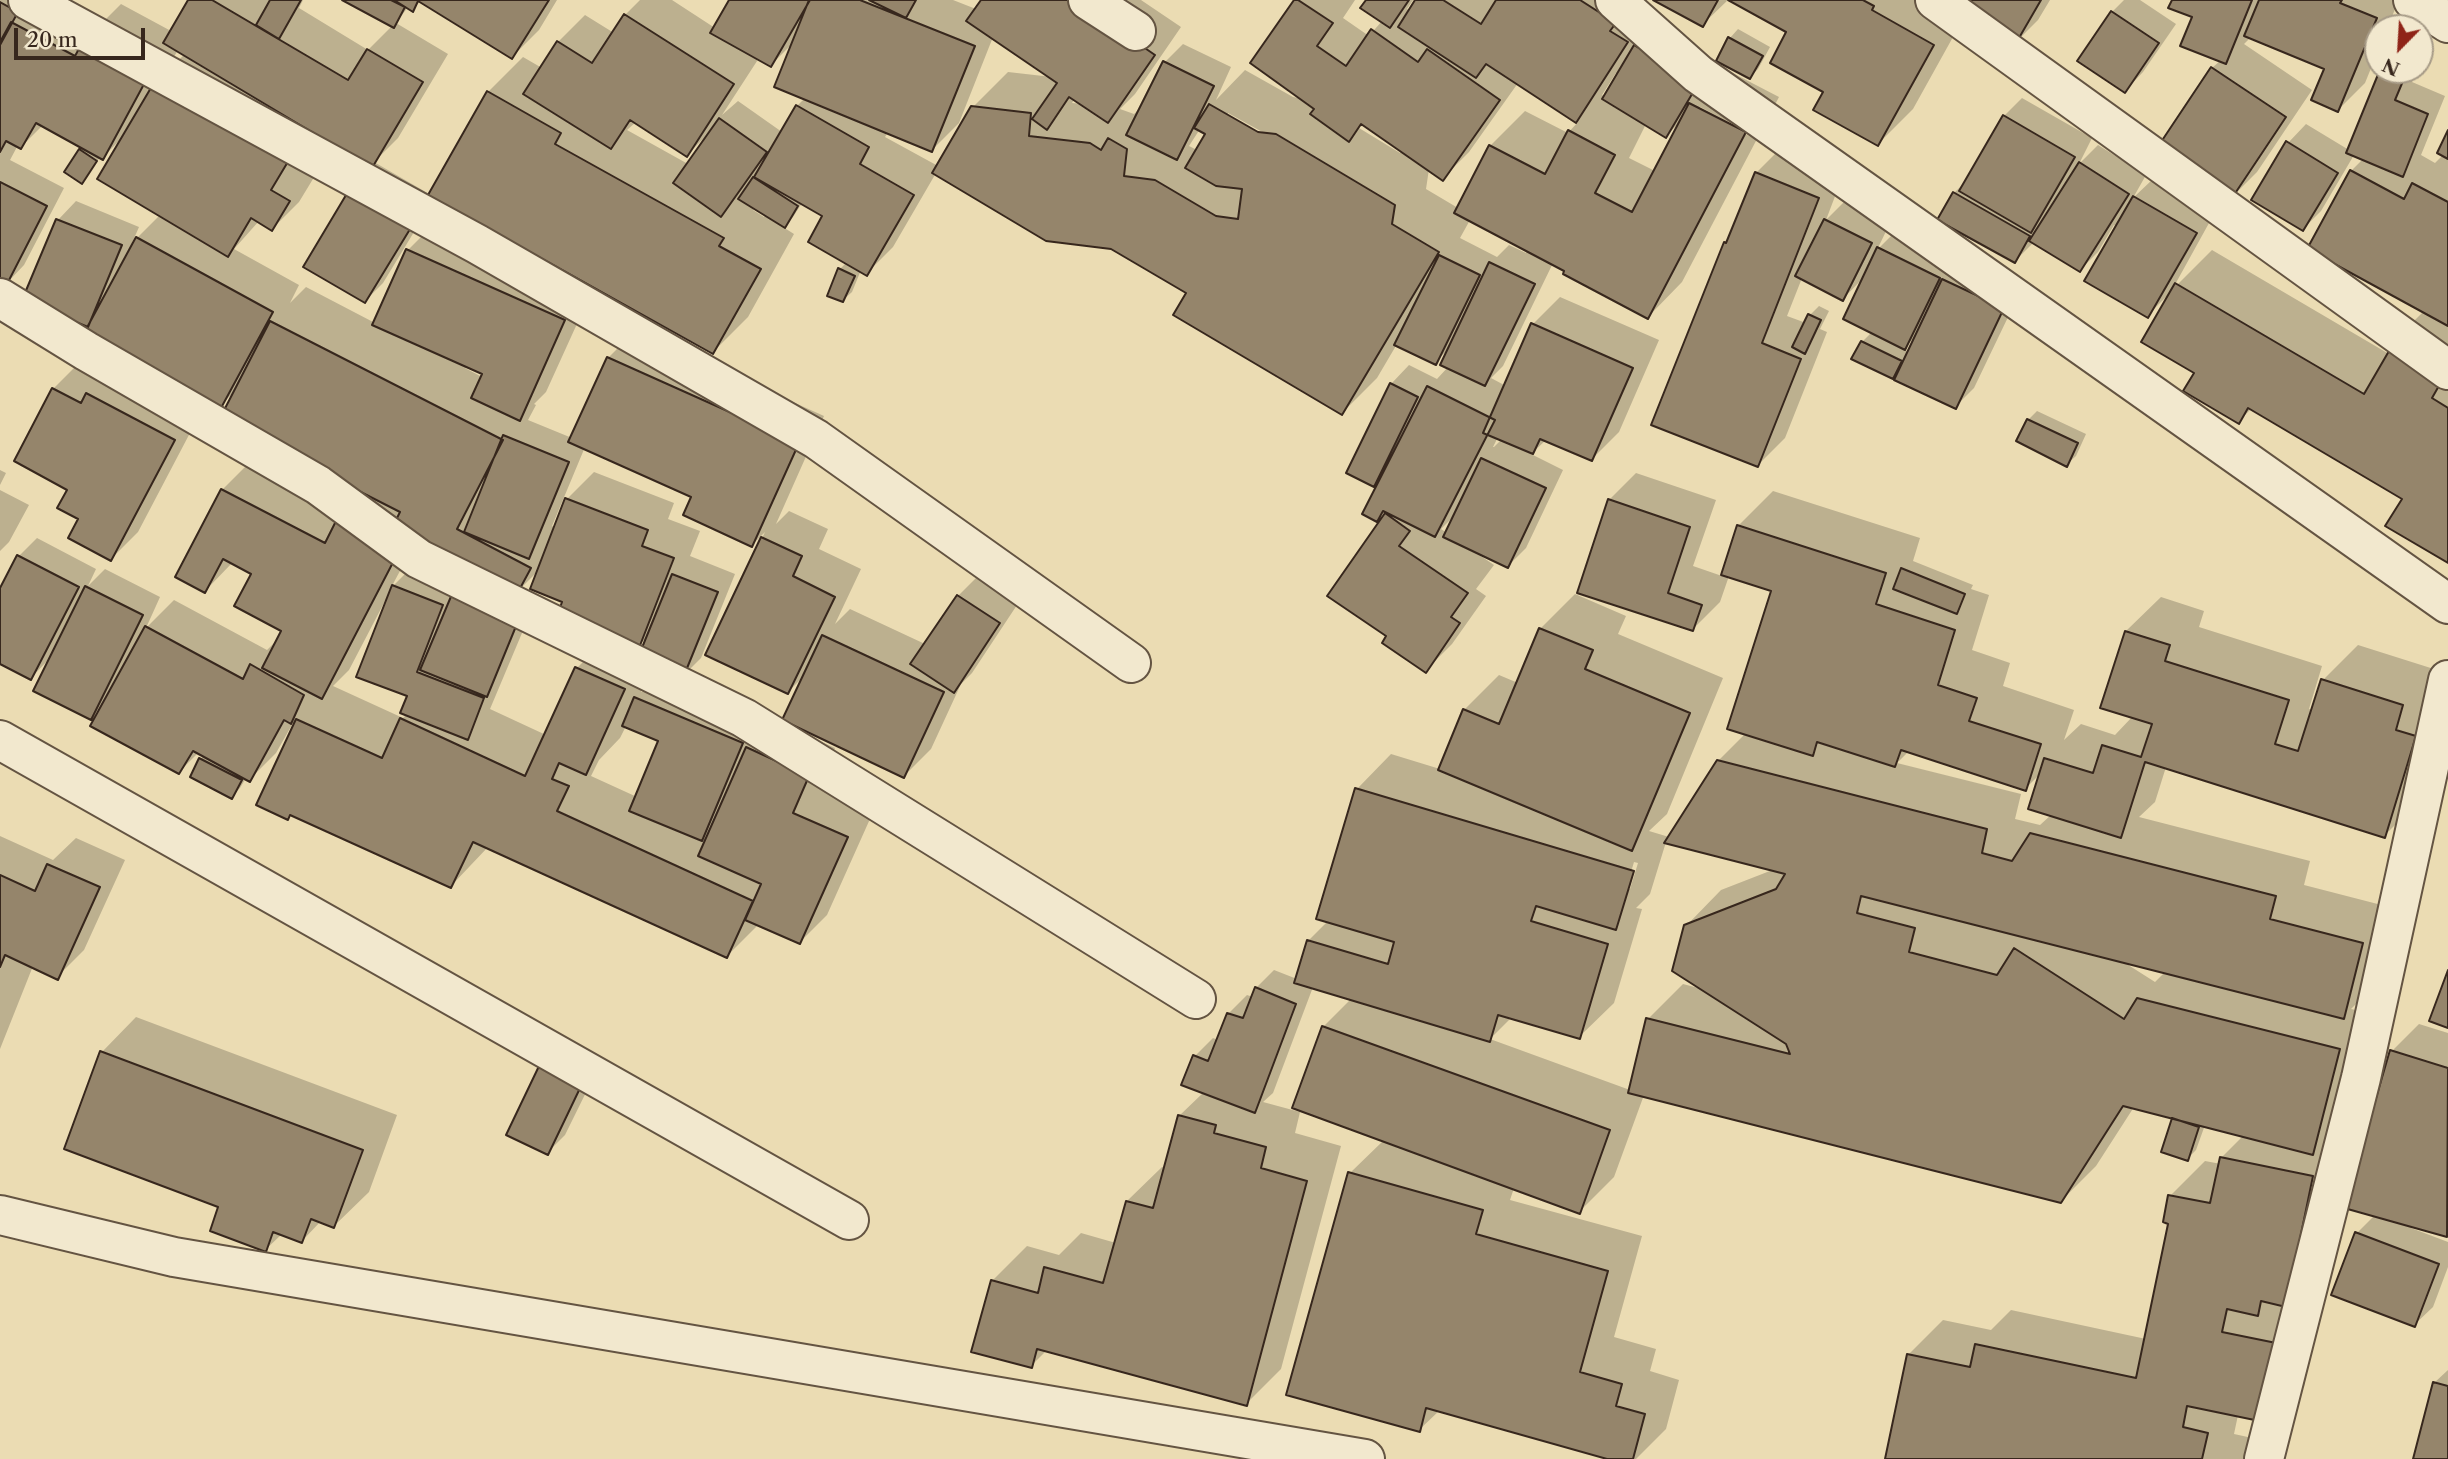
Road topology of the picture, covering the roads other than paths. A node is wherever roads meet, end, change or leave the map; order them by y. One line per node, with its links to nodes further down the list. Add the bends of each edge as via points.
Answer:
1 (27, 0): 11 (street, via 477,244 816,439)
2 (1088, 0): 7 (street)
3 (1615, 0): 10 (street, via 1698,74)
4 (1935, 0): 9 (street)
5 (2413, 0): 6 (street)
6 (2448, 23)
7 (1136, 31)
8 (0, 299): 14 (street, via 318,485 419,559 744,718)
9 (2448, 370)
10 (2448, 604)
11 (1131, 663)
12 (2448, 680): 18 (street, via 2361,1078)
13 (0, 740): 16 (street)
14 (1196, 999)
15 (0, 1215): 17 (street, via 174,1257)
16 (849, 1220)
17 (1365, 1459)
18 (2264, 1459)

